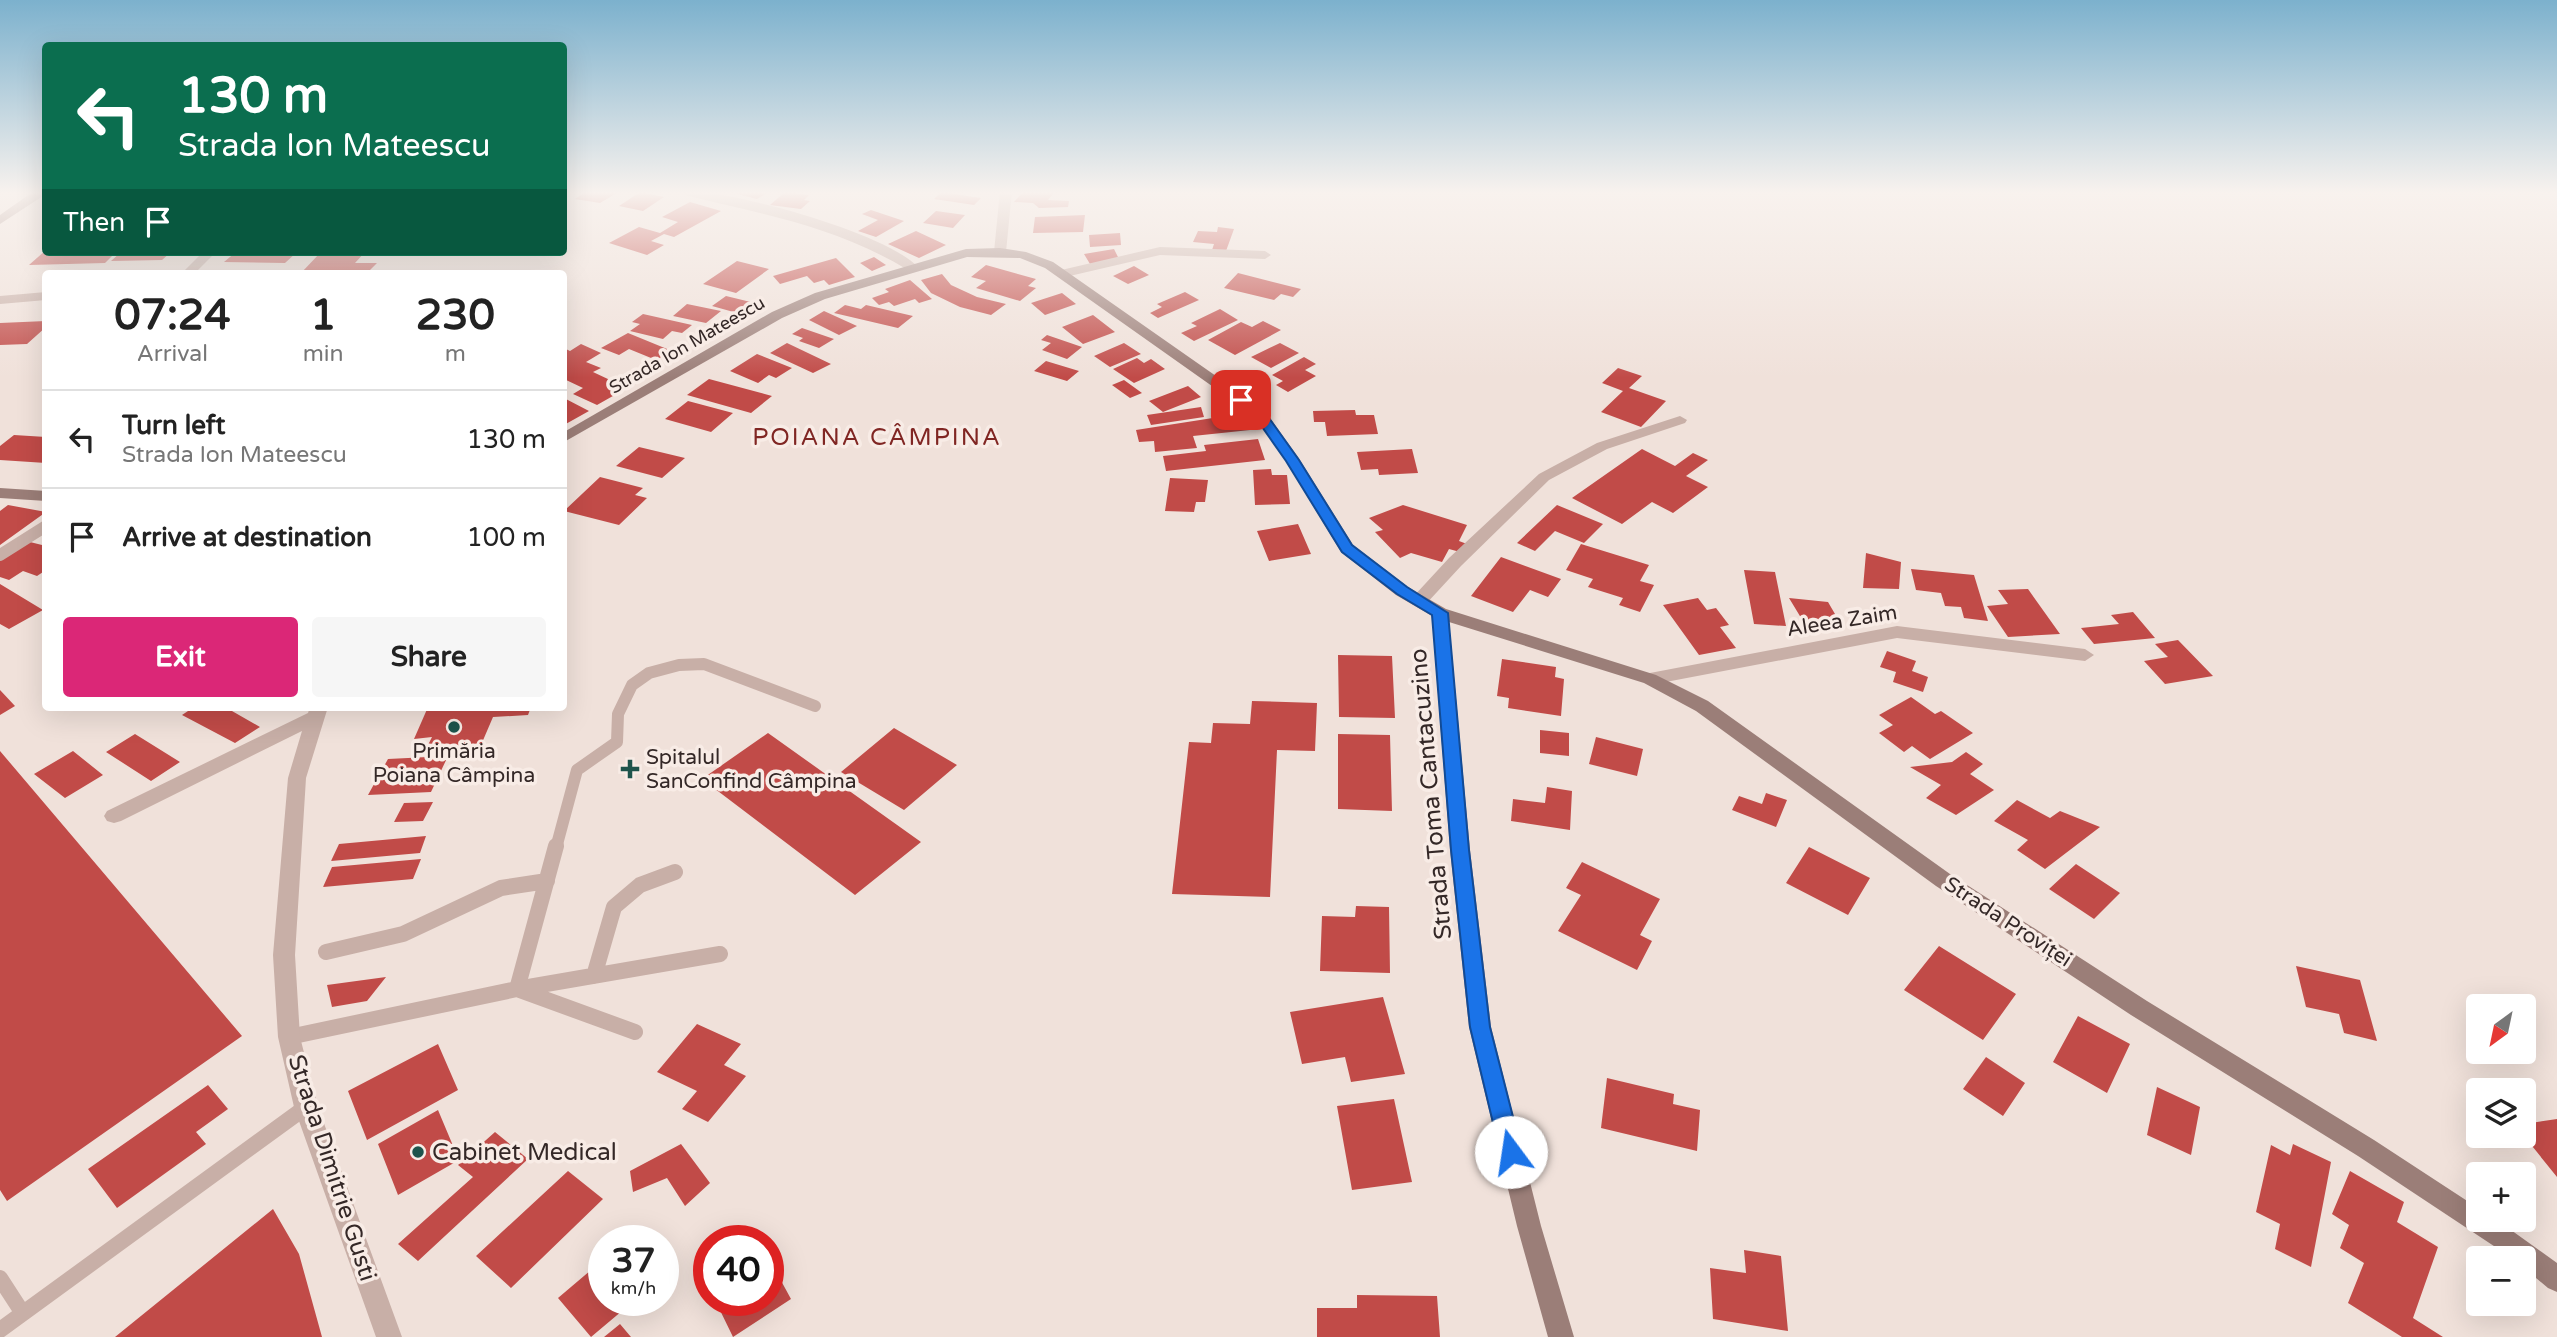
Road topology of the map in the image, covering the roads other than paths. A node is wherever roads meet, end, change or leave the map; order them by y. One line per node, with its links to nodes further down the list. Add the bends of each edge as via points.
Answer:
1 (888, 253): 8 (street)
2 (964, 253): 8 (main road, Strada Ion Mateescu)
3 (1010, 253): 10 (main road, Strada Ion Mateescu, via 1035,259)
4 (1150, 253): 10 (street)
5 (1223, 253): 6 (street)
6 (1265, 255)
7 (206, 256): 9 (street)
8 (912, 267): 14 (main road, Strada Ion Mateescu, via 798,304)
9 (191, 270)
10 (1061, 274): 19 (main road, Strada Ion Mateescu, via 1265,421 1347,548)
11 (42, 296): 12 (street)
12 (0, 300)
13 (1680, 420): 19 (street, via 1602,446 1545,477)
14 (567, 436)
15 (0, 493): 16 (main road)
16 (42, 496)
17 (42, 529): 18 (lane)
18 (0, 555)
19 (1419, 601): 20 (main road, Strada Ion Mateescu)
20 (1440, 613): 22 (main road, Strada Proviței); 40 (main road, Strada Toma Cantacuzino, via 1480,1027)
21 (2085, 655): 22 (street, Aleea Zaim, via 1897,632)
22 (1650, 679): 36 (main road, Strada Proviței, via 1702,706 1943,880 2377,1155)
23 (815, 706): 27 (lane, via 704,664 649,673 632,685 618,714 617,742 577,770)
24 (317, 712): 25 (street); 33 (street, Strada Dimitrie Gusti, via 297,778 284,955)
25 (114, 816)
26 (675, 872): 30 (lane, via 640,885 614,907)
27 (547, 881): 28 (lane, via 500,888 403,934); 31 (lane)
28 (326, 951)
29 (720, 954): 30 (lane)
30 (594, 976): 31 (lane)
31 (517, 989): 32 (lane); 33 (lane)
32 (635, 1032)
33 (289, 1037): 34 (street, Strada Dimitrie Gusti)
34 (306, 1107): 37 (lane); 39 (street, Strada Dimitrie Gusti)
35 (0, 1278): 37 (lane)
36 (2557, 1279)
37 (22, 1312): 38 (lane)
38 (0, 1330)
39 (389, 1337)
40 (1562, 1337)

